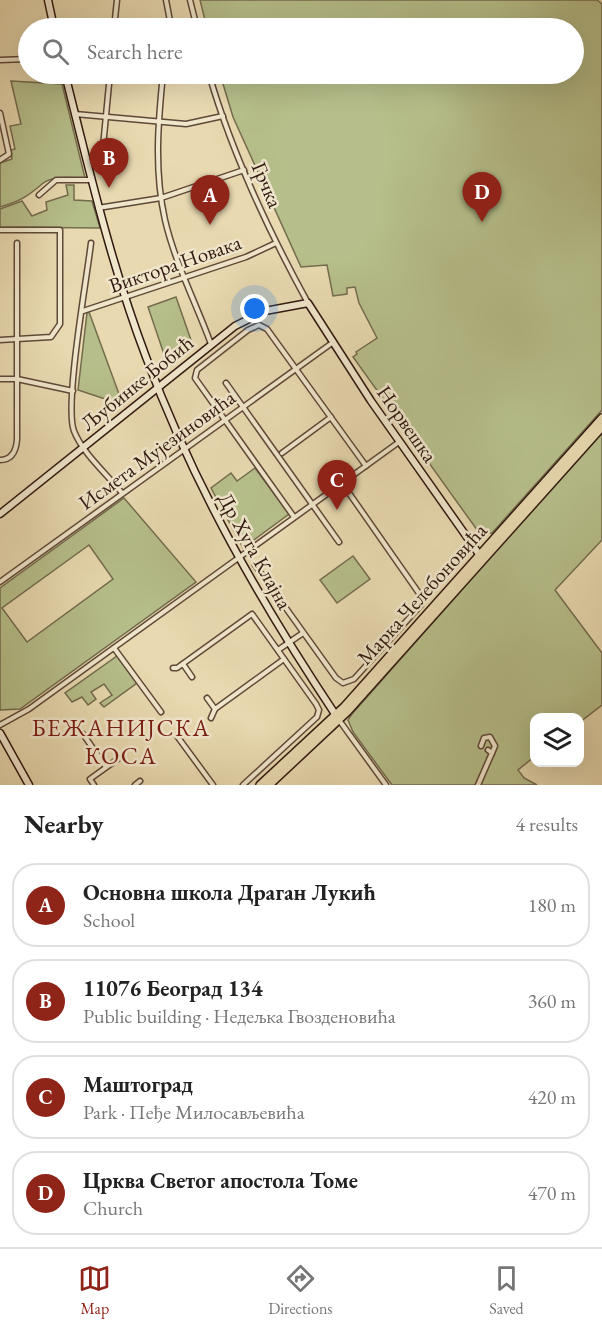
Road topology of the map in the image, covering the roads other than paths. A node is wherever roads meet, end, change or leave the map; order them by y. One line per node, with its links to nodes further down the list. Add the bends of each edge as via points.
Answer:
1 (48, 0): 5 (main road)
2 (117, 0): 6 (street)
3 (166, 0): 7 (street)
4 (190, 0): 8 (street)
5 (52, 18)
6 (115, 18)
7 (169, 18)
8 (194, 18)
9 (18, 59): 10 (street)
10 (0, 60)
11 (68, 84): 16 (main road, Др Хуга Клајна)
12 (109, 84): 17 (street)
13 (162, 84): 19 (street)
14 (213, 84): 18 (street, Грчка)
15 (0, 113): 20 (street)
16 (75, 114): 17 (street); 24 (main road, Др Хуга Клајна)
17 (106, 116): 19 (street); 21 (street)
18 (223, 116): 19 (street, via 188,124); 23 (street, Грчка)
19 (158, 121): 26 (street)
20 (2, 126): 22 (street, via 9,157)
21 (102, 157)
22 (0, 160)
23 (244, 170): 26 (street); 31 (street, Грчка)
24 (91, 180): 25 (street, via 56,180); 27 (main road, Др Хуга Клајна)
25 (39, 195)
26 (161, 198): 27 (street); 32 (street)
27 (98, 208): 33 (main road, Др Хуга Клајна)
28 (0, 230): 37 (street, via 60,230 59,328 51,338)
29 (17, 243): 37 (street)
30 (91, 243): 35 (street)
31 (276, 243): 32 (street, Виктора Новака); 34 (street, Грчка)
32 (184, 278): 33 (street, Виктора Новака); 39 (street)
33 (124, 297): 35 (street, Виктора Новака); 44 (main road, Др Хуга Клајна)
34 (308, 303): 38 (main road, Норвешка); 39 (main road, Љубинке Бобић, via 257,313)
35 (83, 311): 45 (street)
36 (0, 340): 37 (street)
37 (17, 340): 42 (street)
38 (332, 343): 40 (street, Исмета Мујезиновића); 51 (main road, Норвешка)
39 (211, 344): 44 (main road, Љубинке Бобић)
40 (296, 368): 46 (street, Исмета Мујезиновића); 47 (street); 49 (street, via 265,327 257,325 248,330 195,375)
41 (0, 379): 42 (street)
42 (17, 379): 45 (street); 56 (street, via 17,446 11,457)
43 (226, 383): 46 (street)
44 (158, 388): 53 (main road, Љубинке Бобић); 54 (main road, Др Хуга Клајна)
45 (73, 391): 53 (street, via 72,424)
46 (243, 406): 49 (street, Исмета Мујезиновића); 60 (street)
47 (331, 417): 55 (street); 57 (street)
48 (602, 418): 52 (main road, Марка Челебоновића)
49 (224, 420): 54 (street, Исмета Мујезиновића); 62 (street)
50 (602, 427): 52 (main road, Марка Челебоновића)
51 (399, 442): 57 (street); 64 (main road, Норвешка)
52 (585, 442): 64 (main road, Марка Челебоновића)
53 (84, 448): 59 (street); 61 (main road, Љубинке Бобић)
54 (184, 449): 59 (street, Исмета Мујезиновића); 65 (main road, Др Хуга Клајна)
55 (282, 453)
56 (0, 460)
57 (366, 466): 58 (street)
58 (342, 483): 60 (street); 68 (street, via 422,593 423,600 349,682 336,678)
59 (122, 493): 67 (street, Исмета Мујезиновића)
60 (313, 504): 62 (street); 63 (street)
61 (0, 514)
62 (294, 517): 65 (street)
63 (339, 542)
64 (482, 557): 79 (main road, Марка Челебоновића)
65 (238, 558): 69 (main road, Др Хуга Клајна); 70 (street)
66 (255, 565): 68 (street)
67 (0, 582)
68 (303, 633): 69 (street)
69 (289, 643): 71 (street); 79 (main road, Др Хуга Клајна)
70 (114, 648): 78 (street); 81 (street)
71 (278, 651): 72 (street); 73 (street, via 252,614)
72 (284, 659): 77 (street); 93 (street, via 319,710 317,717)
73 (183, 664): 74 (street); 75 (street)
74 (173, 668)
75 (192, 677)
76 (207, 698): 77 (street)
77 (215, 709): 80 (street)
78 (161, 712)
79 (338, 717): 94 (main road, Марка Челебоновића); 95 (main road, Марка Челебоновића); 96 (street)
80 (211, 718)
81 (0, 725)
82 (0, 733): 89 (main road)
83 (83, 734): 87 (street)
84 (177, 736): 92 (street)
85 (481, 746): 97 (street, via 484,738 490,737 495,744)
86 (122, 756): 87 (street)
87 (106, 766): 90 (street, via 90,779)
88 (140, 781): 91 (street)
89 (29, 785)
90 (94, 785)
91 (135, 785)
92 (213, 785)
93 (243, 785)
94 (260, 785)
95 (269, 785)
96 (386, 785)
97 (478, 785)

